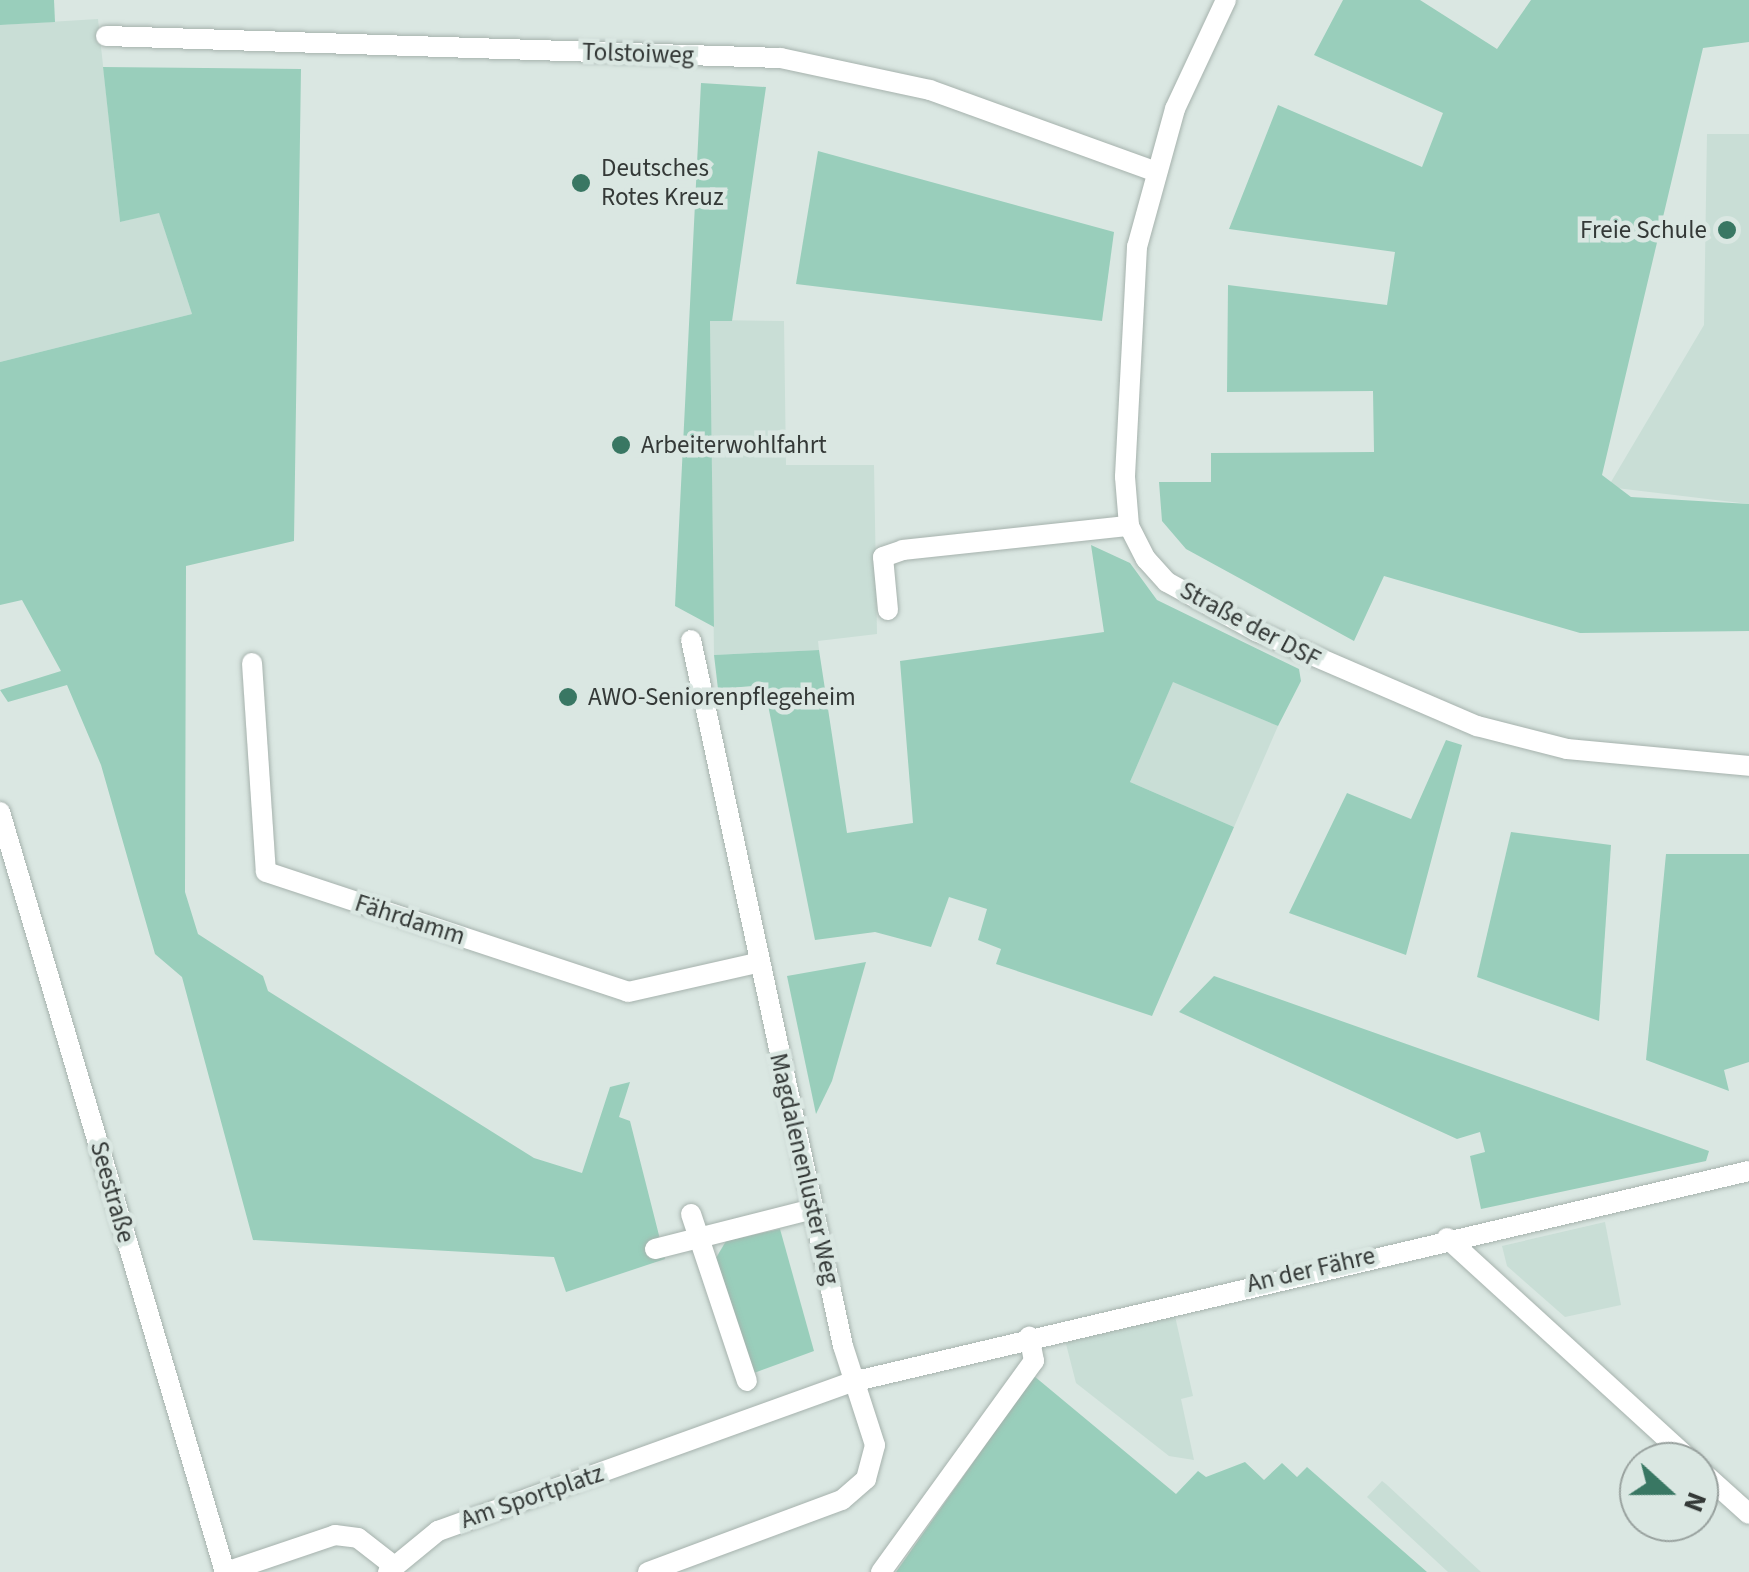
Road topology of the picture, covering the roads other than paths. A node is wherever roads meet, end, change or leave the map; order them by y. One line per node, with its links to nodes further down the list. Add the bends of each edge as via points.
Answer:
1 (1226, 0): 3 (street)
2 (106, 36): 3 (street, Tolstoiweg, via 780,58 930,90)
3 (1154, 171): 4 (street, via 1127,317)
4 (1129, 526): 5 (street, via 904,550 883,558); 8 (street, Straße der DSF, via 1168,582 1386,693 1567,748)
5 (888, 610)
6 (691, 640): 10 (street, Magdalenenluster Weg)
7 (252, 663): 10 (street, Fährdamm, via 266,872 628,992)
8 (1749, 766)
9 (0, 812): 25 (street, Seestraße)
10 (757, 963): 12 (street, Magdalenenluster Weg)
11 (1749, 1171): 15 (street, An der Fähre)
12 (812, 1208): 14 (street); 19 (street, Magdalenenluster Weg)
13 (691, 1214): 14 (street)
14 (699, 1238): 16 (street); 18 (street)
15 (1448, 1238): 17 (street, An der Fähre); 20 (street)
16 (655, 1249)
17 (1029, 1336): 19 (street, An der Fähre); 26 (street, via 1034,1361)
18 (747, 1381)
19 (852, 1382): 23 (street, Am Sportplatz, via 448,1527); 24 (street, Magdalenenluster Weg, via 875,1445 866,1478 808,1516)
20 (1670, 1442)
21 (1719, 1486): 22 (street)
22 (1749, 1514)
23 (391, 1569): 25 (street, Am Sportplatz, via 358,1538 336,1536)
24 (661, 1570)
25 (225, 1572)
26 (881, 1572)

